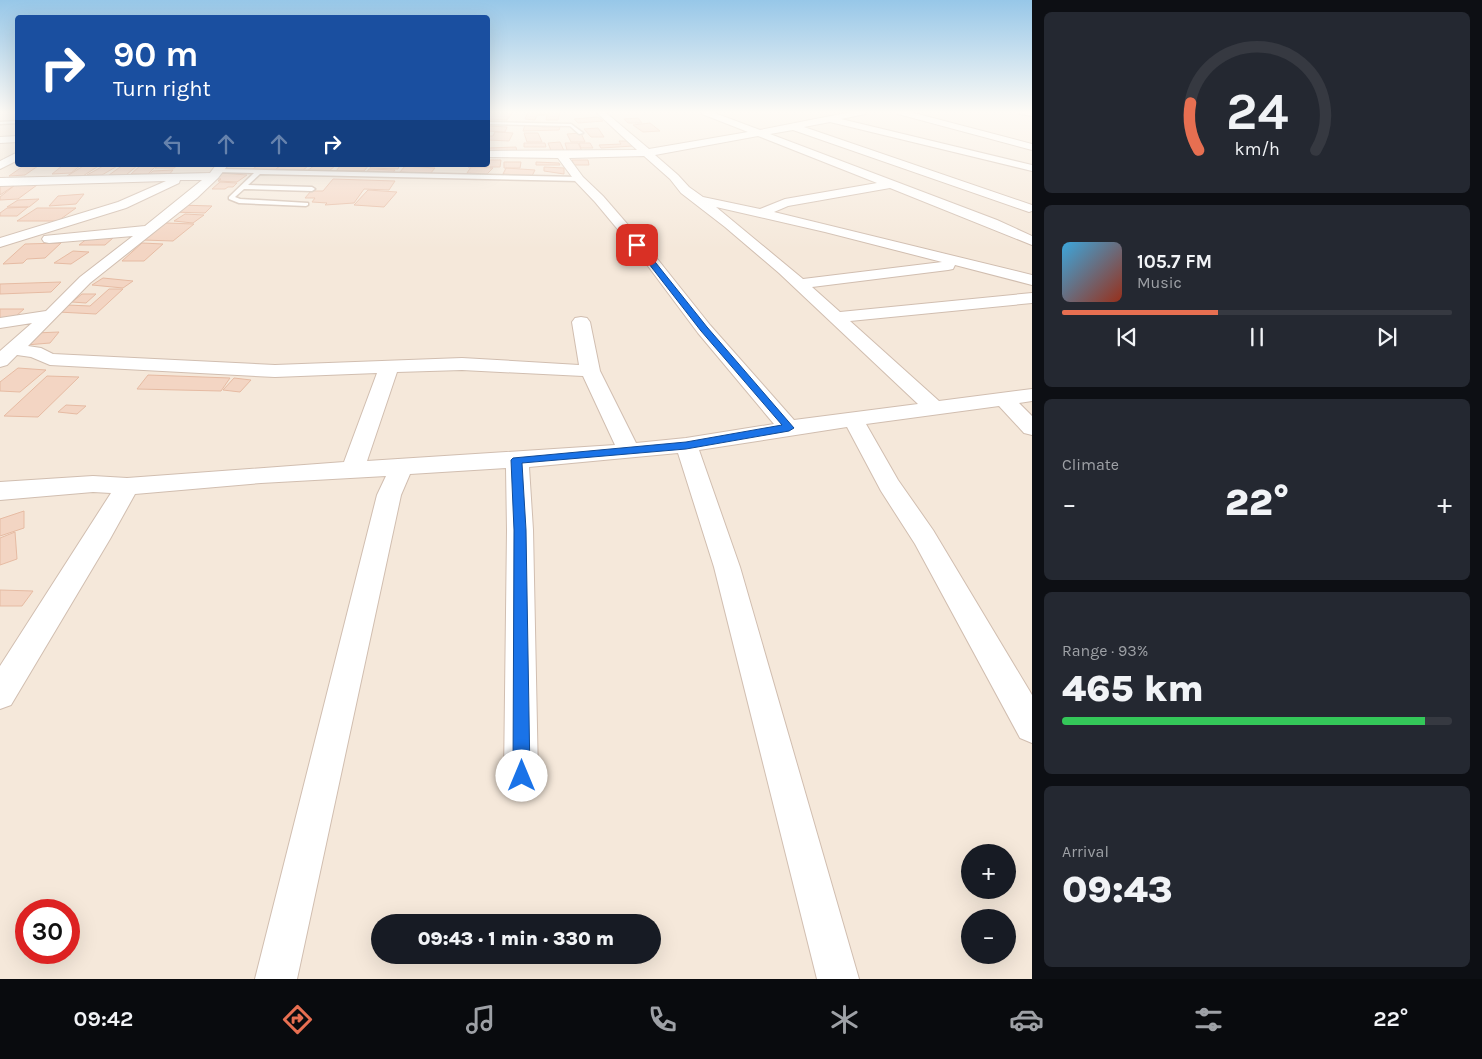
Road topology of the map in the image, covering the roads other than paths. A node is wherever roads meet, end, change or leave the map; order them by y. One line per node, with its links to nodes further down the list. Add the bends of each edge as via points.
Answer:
1 (14, 158): 7 (street)
2 (562, 158): 12 (street)
3 (650, 158): 17 (street)
4 (825, 158): 14 (street)
5 (884, 158): 19 (street)
6 (989, 158): 8 (street)
7 (0, 166)
8 (1032, 168)
9 (218, 171): 10 (lane); 11 (street); 22 (street)
10 (259, 172): 12 (lane); 15 (lane)
11 (184, 177): 13 (street); 24 (street, via 122,205)
12 (579, 179): 40 (street, via 650,259 704,329)
13 (0, 182)
14 (890, 184): 20 (street, via 785,203); 21 (street)
15 (243, 187): 16 (lane); 18 (lane, via 231,198)
16 (312, 190)
17 (698, 200): 20 (street); 27 (street)
18 (306, 204)
19 (1030, 206): 21 (street)
20 (761, 213): 25 (street)
21 (992, 223): 23 (street)
22 (149, 230): 24 (street); 29 (street, via 85,280)
23 (1032, 241)
24 (0, 244)
25 (965, 264): 26 (street); 27 (street)
26 (1032, 280)
27 (798, 284): 30 (street)
28 (1032, 298): 30 (street)
29 (51, 315): 32 (street); 33 (street)
30 (834, 318): 38 (street)
31 (581, 322): 35 (street)
32 (0, 323)
33 (7, 355): 34 (street, via 35,352 50,359 265,371)
34 (389, 367): 35 (street, via 462,364); 46 (street)
35 (590, 371): 43 (street)
36 (1032, 395): 37 (street)
37 (1004, 399): 38 (street); 41 (street)
38 (934, 408): 39 (street)
39 (853, 419): 40 (street); 50 (street)
40 (789, 428): 42 (street)
41 (1032, 428)
42 (686, 445): 43 (street); 53 (street, via 727,567)
43 (629, 450): 44 (street)
44 (517, 460): 45 (street); 51 (street)
45 (402, 467): 46 (street); 52 (street, via 389,496)
46 (353, 469): 47 (street)
47 (127, 486): 48 (street, via 93,484); 49 (street)
48 (0, 491)
49 (0, 694)
50 (1032, 726)
51 (522, 776)
52 (276, 979)
53 (838, 979)

